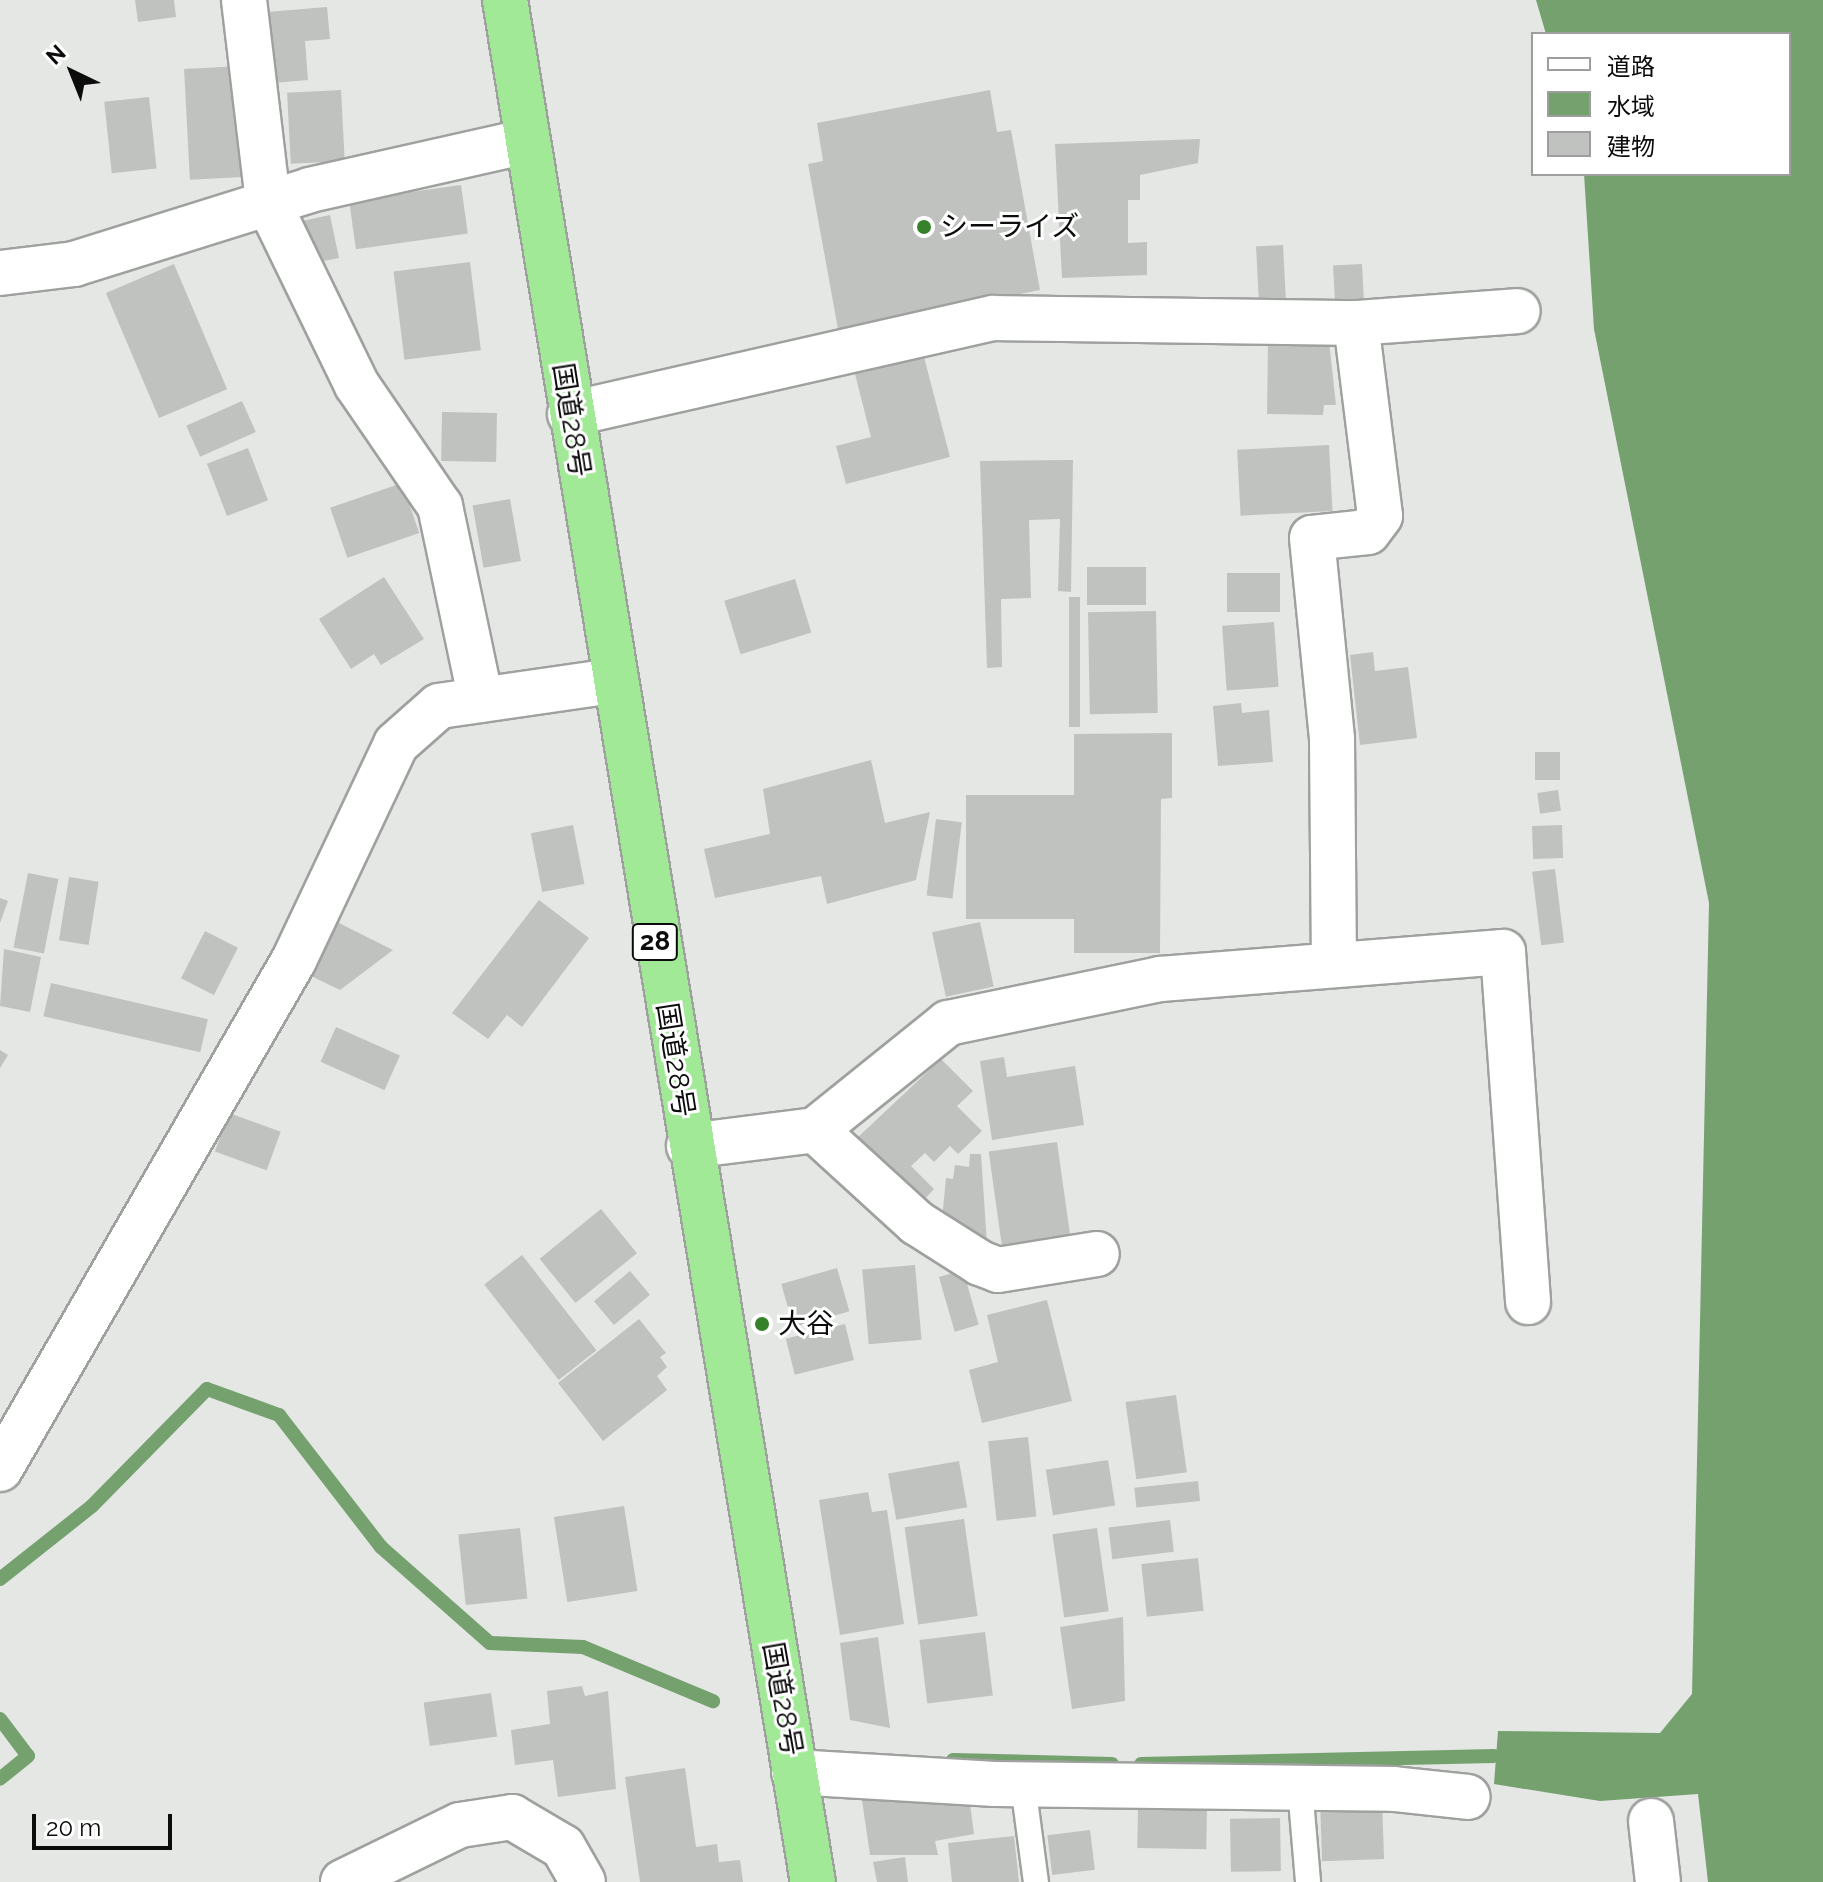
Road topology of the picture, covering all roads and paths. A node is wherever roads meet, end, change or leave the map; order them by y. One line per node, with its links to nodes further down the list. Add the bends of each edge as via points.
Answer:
1 (244, 0): 4 (street)
2 (505, 0): 3 (highway, 国道28号 / 28)
3 (527, 141): 4 (street); 8 (highway, 国道28号 / 28)
4 (268, 202): 5 (street, via 74,264); 10 (street, via 357,385 440,506)
5 (0, 273)
6 (1518, 311): 7 (street)
7 (1356, 323): 8 (street, via 993,318); 11 (street, via 1380,516 1368,532 1312,538 1332,740)
8 (570, 414): 9 (highway, 国道28号 / 28)
9 (613, 681): 10 (street); 13 (highway, 国道28号 / 28)
10 (481, 700): 16 (street, via 439,706 396,744 294,960)
11 (1334, 965): 12 (street, via 1160,979 948,1023); 15 (street, via 1503,952)
12 (815, 1130): 13 (street); 14 (street, via 917,1223 980,1263 998,1270)
13 (689, 1146): 17 (highway, 国道28号 / 28)
14 (1097, 1254)
15 (1528, 1302)
16 (0, 1469)
17 (794, 1772): 18 (street); 24 (highway, 国道28号 / 28)
18 (1023, 1785): 19 (street); 25 (lane)
19 (1300, 1788): 20 (street); 26 (lane)
20 (1468, 1797)
21 (1651, 1821): 27 (street)
22 (343, 1882): 23 (street, via 460,1825 512,1817 563,1847)
23 (583, 1882)
24 (813, 1882)
25 (1036, 1882)
26 (1308, 1882)
27 (1658, 1882)

